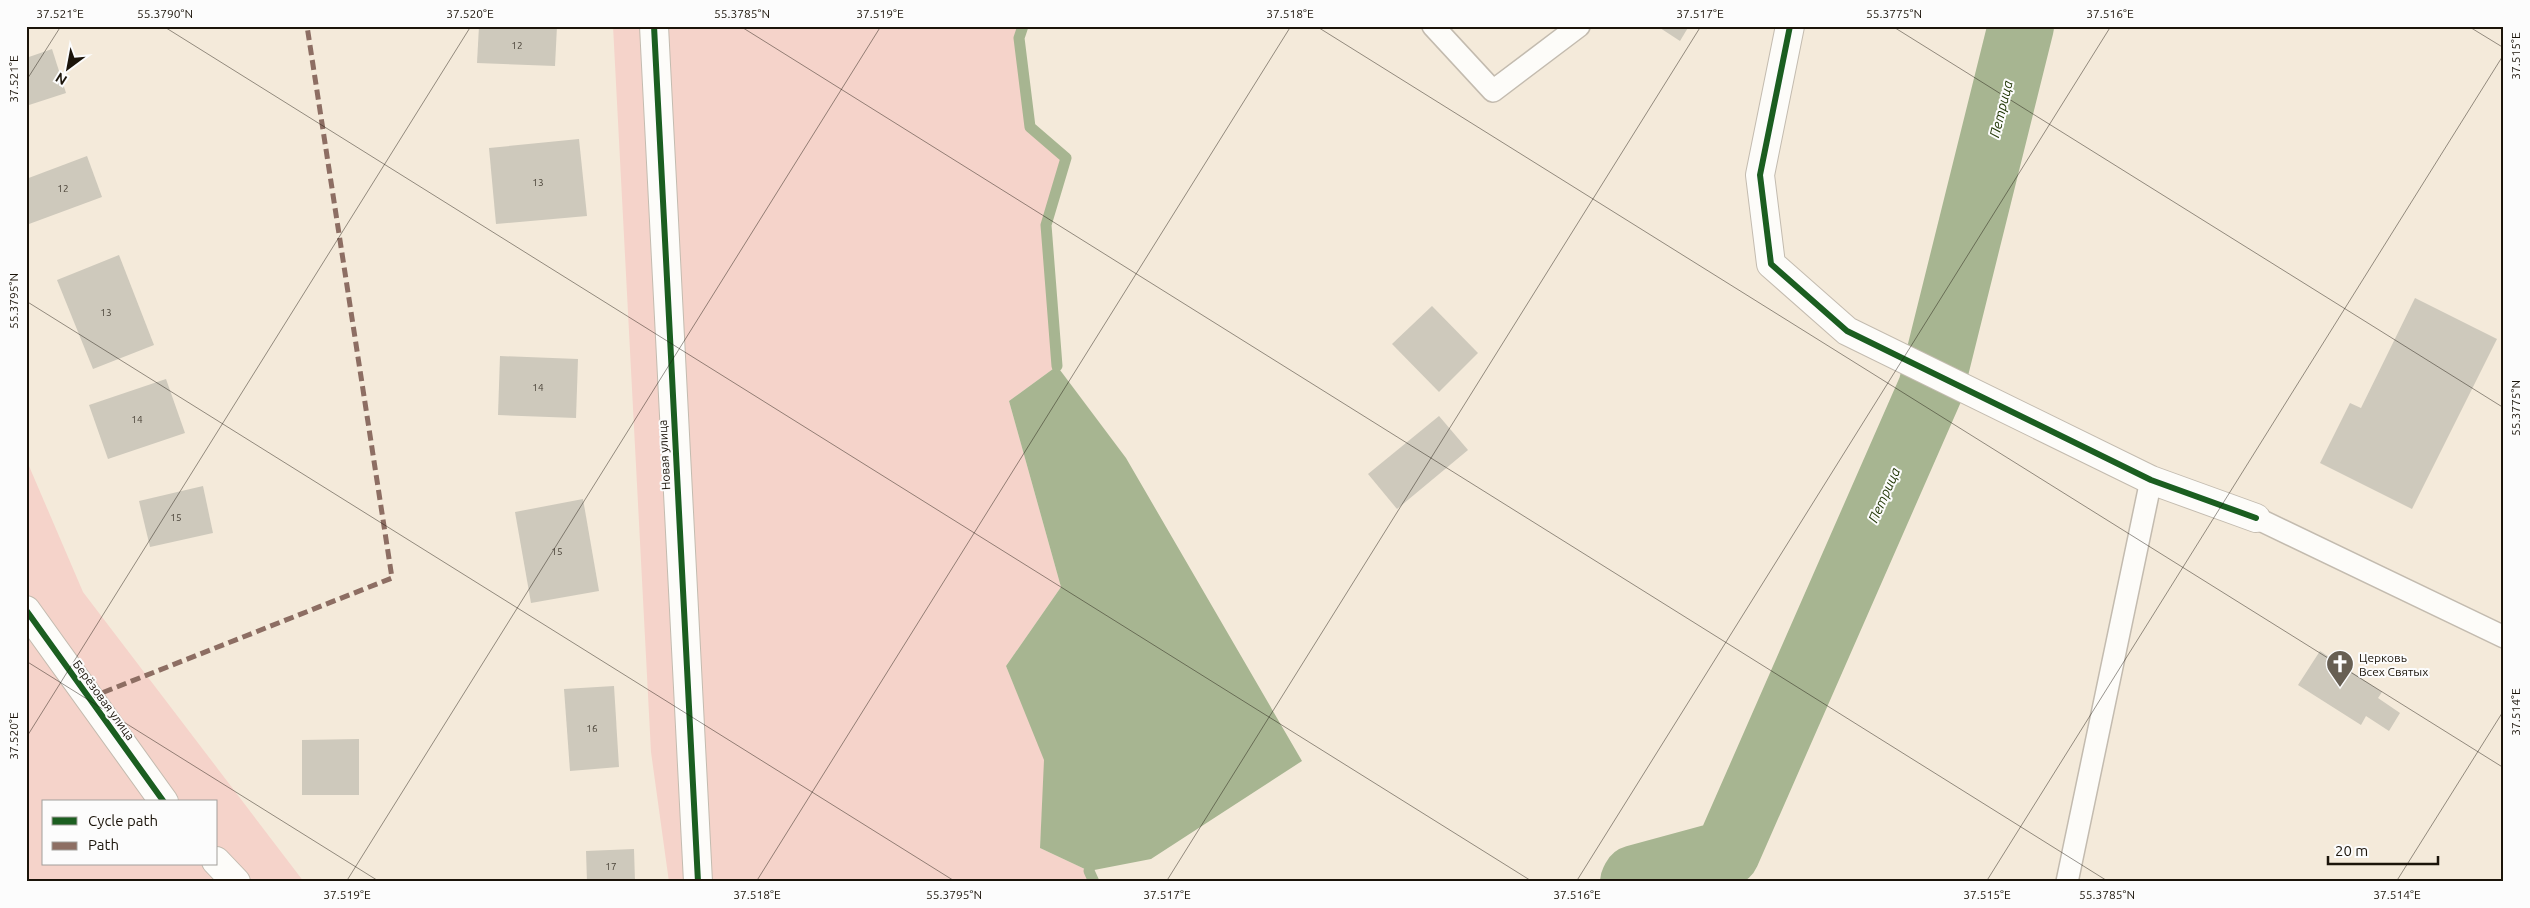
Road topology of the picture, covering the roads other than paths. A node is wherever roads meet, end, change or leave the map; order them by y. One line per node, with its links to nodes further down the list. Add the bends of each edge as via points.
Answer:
1 (654, 26): 12 (street, Новая улица)
2 (1433, 26): 3 (lane, via 1493,91)
3 (1579, 26)
4 (1790, 26): 5 (street, via 1760,174 1771,264 1847,330)
5 (2151, 480): 6 (street); 13 (lane)
6 (2256, 518): 8 (lane)
7 (26, 610): 9 (street, Берёзовая улица)
8 (2504, 637)
9 (163, 800)
10 (218, 863): 11 (street)
11 (236, 882)
12 (698, 882)
13 (2067, 882)

